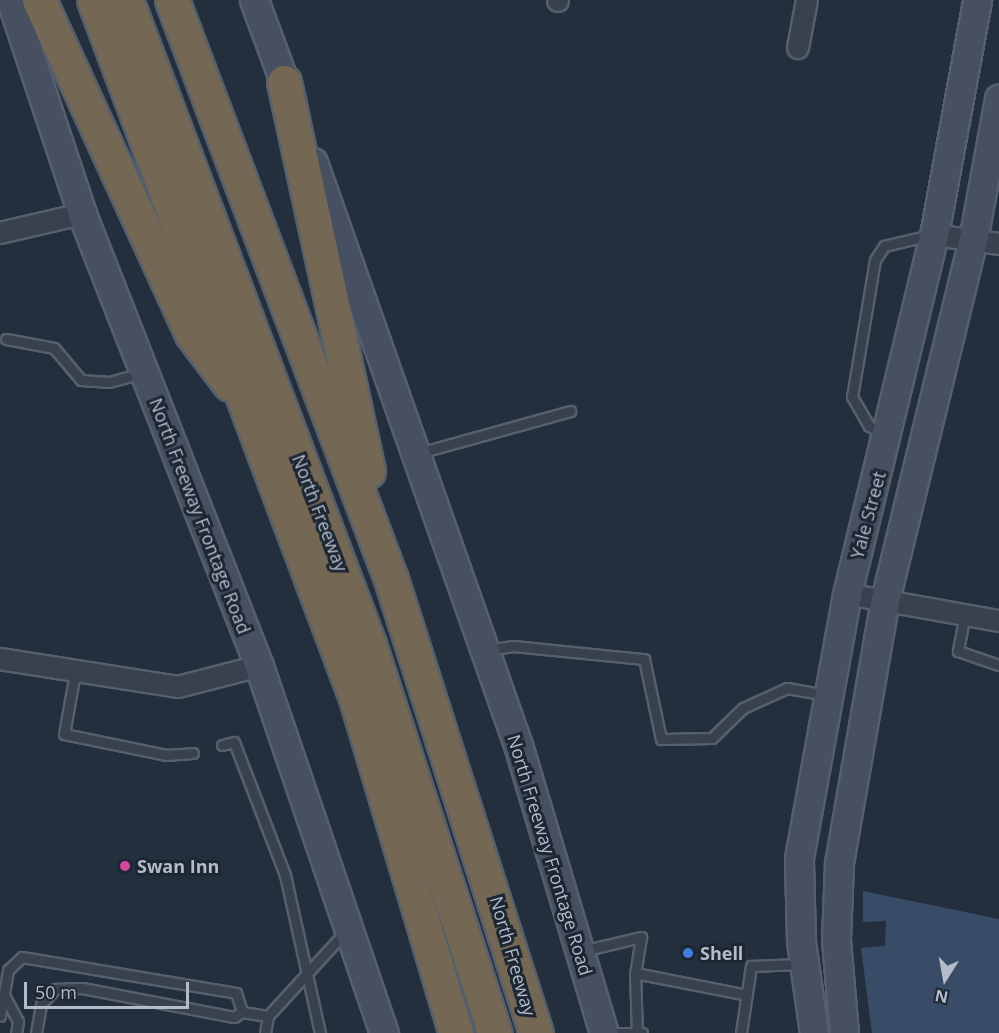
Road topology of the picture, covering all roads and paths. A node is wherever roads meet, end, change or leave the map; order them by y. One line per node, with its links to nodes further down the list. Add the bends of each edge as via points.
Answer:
1 (11, 0): 12 (main road, North Freeway Frontage Road)
2 (39, 0): 19 (highway, via 192,334)
3 (94, 0): 19 (highway, North Freeway)
4 (126, 0): 53 (highway, North Freeway, via 369,644)
5 (172, 0): 22 (highway, North Freeway)
6 (254, 0): 10 (main road, North Freeway Frontage Road)
7 (807, 0): 9 (street)
8 (977, 0): 14 (main road, Yale Street)
9 (798, 48)
10 (284, 82): 21 (main road, North Freeway Frontage Road); 22 (highway)
11 (999, 98): 15 (main road, Yale Street)
12 (82, 214): 13 (street); 17 (main road, North Freeway Frontage Road)
13 (0, 233)
14 (934, 235): 15 (street); 20 (main road, Yale Street); 20 (lane, via 884,246 875,260 852,397 869,426)
15 (986, 242): 24 (main road, Yale Street)
16 (6, 339): 17 (lane, via 54,348 81,380 110,382)
17 (144, 372): 30 (main road, North Freeway Frontage Road)
18 (570, 411): 21 (lane)
19 (253, 414): 52 (highway, North Freeway, via 356,698)
20 (888, 435): 23 (main road, Yale Street)
21 (416, 454): 27 (main road, North Freeway Frontage Road)
22 (391, 579): 54 (highway, North Freeway)
23 (847, 594): 24 (street); 32 (main road, Yale Street)
24 (885, 600): 25 (street); 36 (main road, Yale Street)
25 (964, 614): 26 (street); 29 (lane, via 958,651)
26 (999, 621)
27 (485, 650): 32 (lane, via 513,646 644,659 661,740 712,738 743,708 787,688); 38 (main road, North Freeway Frontage Road)
28 (0, 660): 31 (street)
29 (999, 665)
30 (259, 666): 31 (street, via 178,687); 37 (main road, North Freeway Frontage Road)
31 (75, 674): 34 (lane, via 64,734 166,755)
32 (827, 696): 35 (main road, Yale Street)
33 (222, 745): 41 (lane, via 234,742 285,875)
34 (193, 753)
35 (799, 858): 36 (main road); 39 (main road, Yale Street)
36 (838, 862): 60 (main road, Yale Street, via 836,939)
37 (349, 928): 41 (lane); 51 (main road, North Freeway Frontage Road)
38 (579, 951): 40 (lane, via 641,937); 55 (main road, North Freeway Frontage Road)
39 (804, 964): 42 (lane, via 751,966); 59 (main road, Yale Street)
40 (635, 973): 42 (lane); 57 (lane)
41 (304, 977): 46 (lane); 50 (lane)
42 (747, 995): 58 (lane)
43 (2, 997): 44 (lane, via 8,970 22,957 236,993); 45 (lane); 47 (lane, via 18,1021)
44 (242, 1012): 46 (lane); 48 (lane, via 234,1017 82,988 55,989 41,1004)
45 (0, 1016)
46 (268, 1016): 49 (lane)
47 (16, 1033)
48 (36, 1033)
49 (265, 1033)
50 (320, 1033)
51 (384, 1033)
52 (456, 1033)
53 (495, 1033)
54 (536, 1033)
55 (603, 1033)
56 (618, 1033): 57 (lane)
57 (639, 1033)
58 (741, 1033)
59 (814, 1033)
60 (844, 1033)

